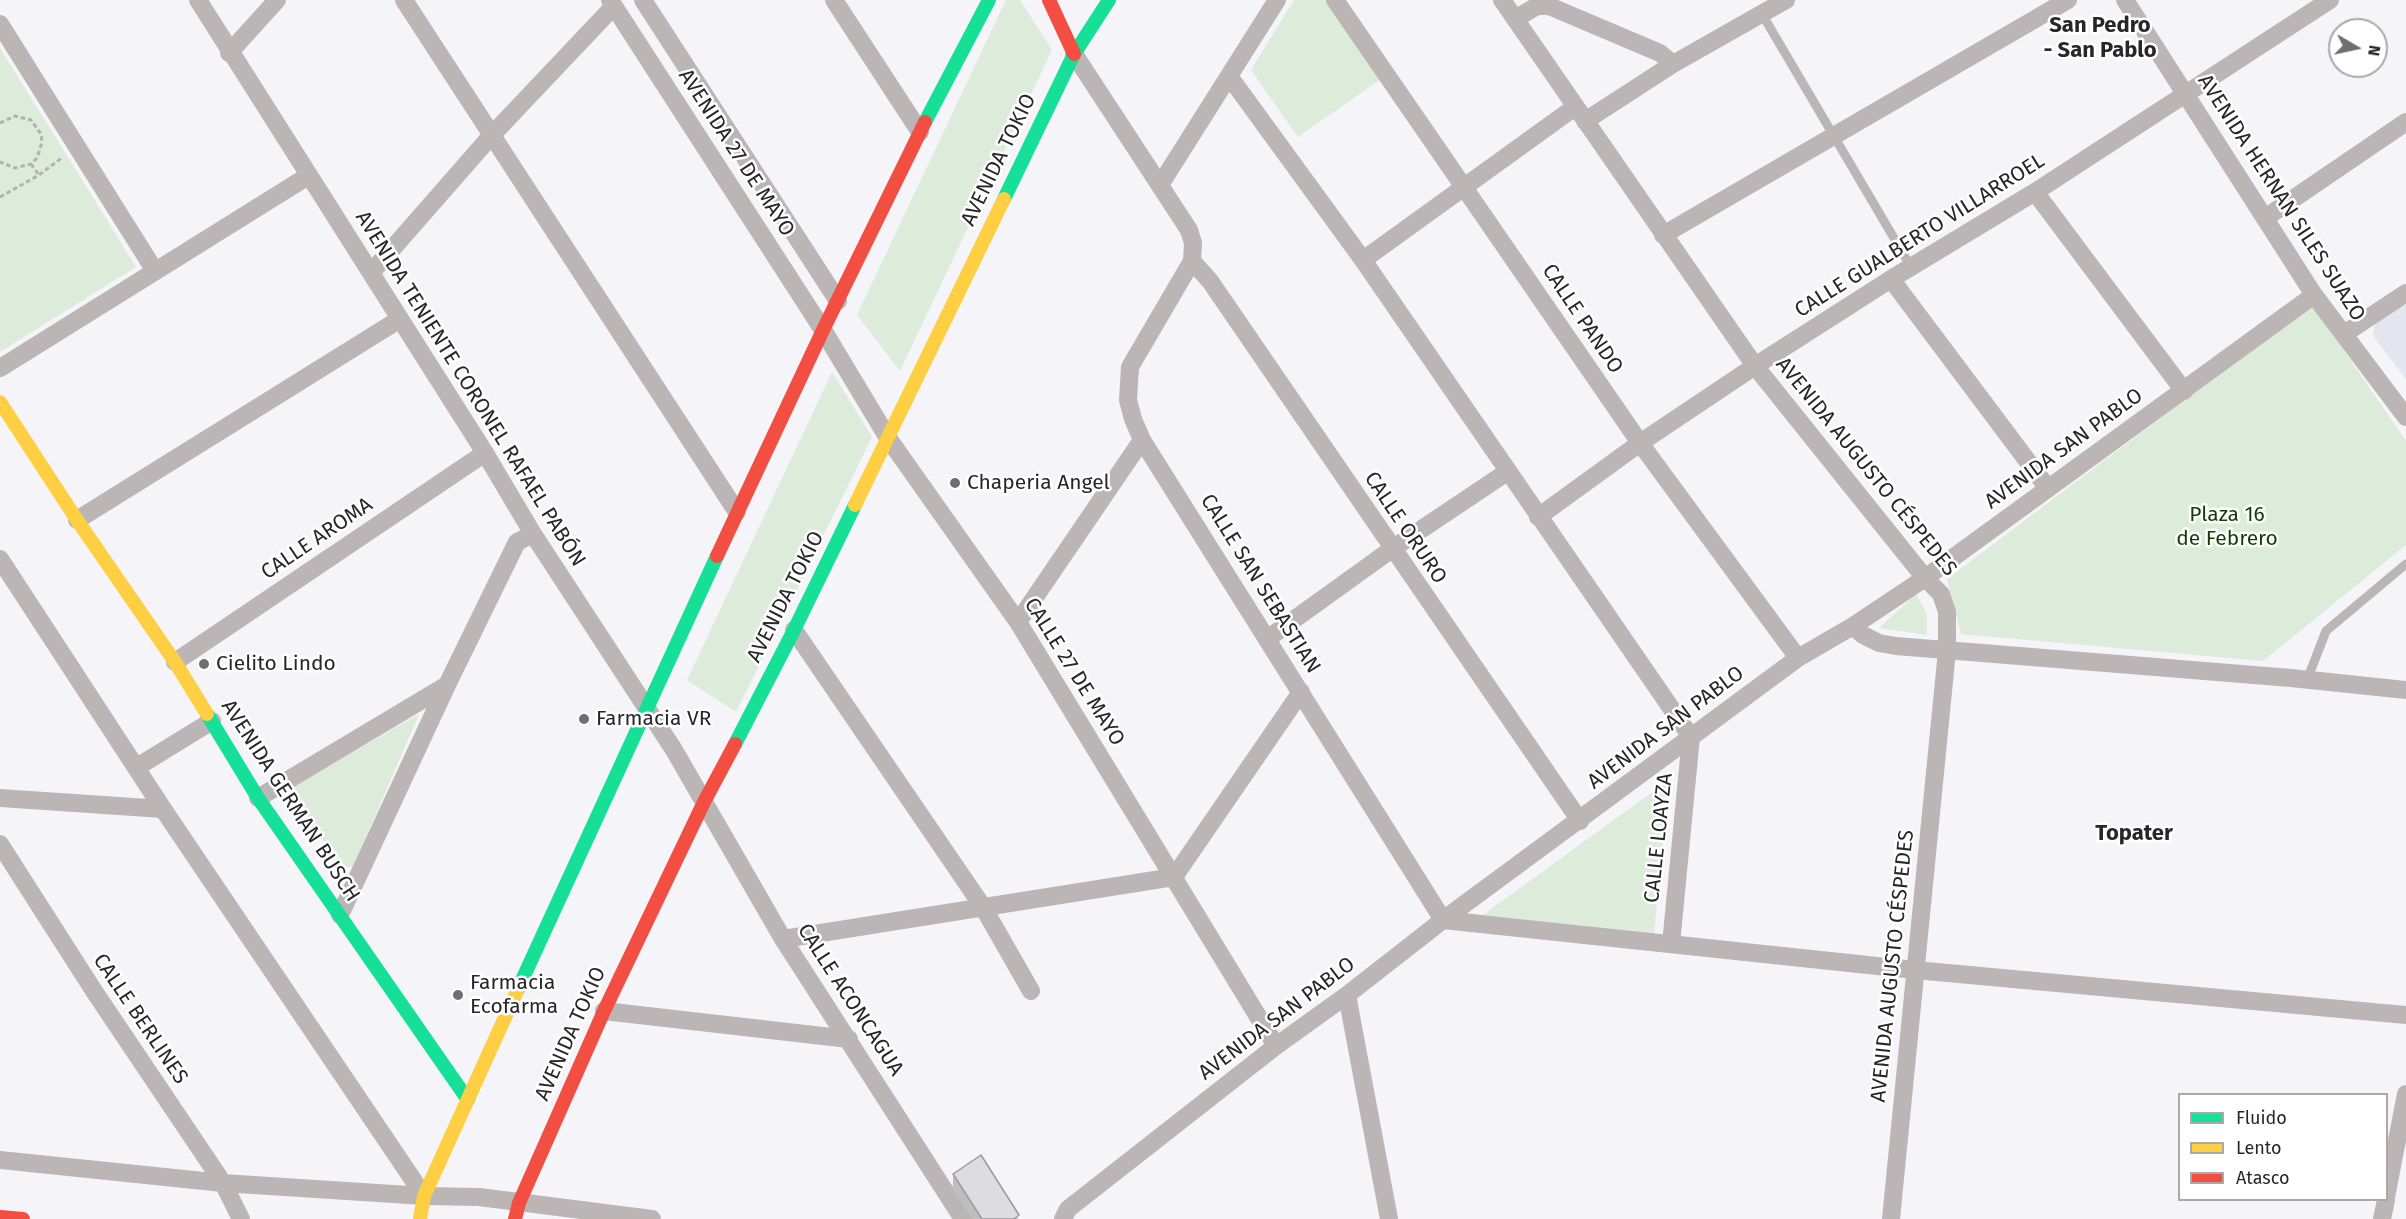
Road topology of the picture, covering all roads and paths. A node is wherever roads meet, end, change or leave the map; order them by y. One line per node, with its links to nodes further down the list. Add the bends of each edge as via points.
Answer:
1 (198, 0): 20 (street, AVENIDA TENIENTE CORONEL RAFAEL PABÓN)
2 (277, 0): 20 (street)
3 (404, 0): 29 (street)
4 (643, 0): 50 (street, AVENIDA 27 DE MAYO)
5 (834, 0): 28 (street)
6 (989, 0): 28 (main road)
7 (1049, 0): 21 (main road)
8 (1109, 0): 21 (main road, AVENIDA TOKIO)
9 (1277, 0): 23 (street)
10 (1335, 0): 37 (street, CALLE PANDO)
11 (1502, 0): 18 (street, AVENIDA AUGUSTO CÉSPEDES)
12 (1786, 0): 17 (street)
13 (2068, 0): 30 (street)
14 (2125, 0): 24 (street, AVENIDA HERNAN SILES SUAZO)
15 (2330, 0): 24 (street, CALLE GUALBERTO VILLARROEL)
16 (612, 3): 29 (street); 52 (street, AVENIDA 27 DE MAYO)
17 (1762, 14): 22 (street); 30 (lane)
18 (1515, 19): 22 (street, via 1538,6 1549,6 1660,53); 25 (street, AVENIDA AUGUSTO CÉSPEDES)
19 (0, 24): 31 (street)
20 (229, 53): 35 (street, AVENIDA TENIENTE CORONEL RAFAEL PABÓN)
21 (1074, 54): 36 (street); 59 (main road, AVENIDA TOKIO)
22 (1672, 64): 25 (street)
23 (1229, 76): 36 (street); 42 (street)
24 (2186, 95): 38 (street, CALLE GUALBERTO VILLARROEL); 40 (street, AVENIDA HERNAN SILES SUAZO)
25 (1580, 114): 37 (street); 41 (street, AVENIDA AUGUSTO CÉSPEDES)
26 (2406, 122): 40 (street)
27 (0, 123): 33 (path, via 15,116 37,126 42,142 38,158)
28 (920, 132): 50 (main road)
29 (491, 136): 46 (street); 65 (street)
30 (1834, 136): 41 (street); 44 (lane)
31 (76, 146): 34 (path); 45 (street)
32 (0, 162): 33 (path, via 15,168)
33 (31, 164): 34 (path)
34 (39, 175): 39 (path)
35 (308, 176): 45 (street); 46 (street, AVENIDA TENIENTE CORONEL RAFAEL PABÓN)
36 (1160, 185): 43 (street, via 1189,230)
37 (1465, 187): 42 (street); 61 (street, CALLE PANDO)
38 (2035, 192): 44 (street, CALLE GUALBERTO VILLARROEL); 56 (street)
39 (0, 197)
40 (2265, 218): 49 (street, AVENIDA HERNAN SILES SUAZO)
41 (1663, 235): 54 (street, AVENIDA AUGUSTO CÉSPEDES)
42 (1363, 260): 63 (street)
43 (1192, 261): 60 (street, CALLE SAN SEBASTIAN, via 1130,367 1128,400); 69 (street, CALLE ORURO, via 1210,281)
44 (1911, 267): 47 (street, CALLE GUALBERTO VILLARROEL)
45 (155, 271): 55 (street)
46 (371, 273): 51 (street, AVENIDA TENIENTE CORONEL RAFAEL PABÓN)
47 (1891, 279): 54 (street, CALLE GUALBERTO VILLARROEL); 64 (street)
48 (2406, 293): 53 (street)
49 (2314, 295): 53 (street, AVENIDA HERNAN SILES SUAZO); 56 (street, AVENIDA SAN PABLO)
50 (838, 301): 52 (main road)
51 (400, 319): 62 (street, AVENIDA TENIENTE CORONEL RAFAEL PABÓN); 67 (street)
52 (823, 330): 59 (street, CALLE 27 DE MAYO); 65 (main road)
53 (2344, 334): 58 (street, AVENIDA HERNAN SILES SUAZO)
54 (1755, 366): 61 (street, CALLE GUALBERTO VILLARROEL); 72 (street, AVENIDA AUGUSTO CÉSPEDES)
55 (0, 368)
56 (2184, 391): 64 (street, AVENIDA SAN PABLO)
57 (0, 402): 67 (main road, AVENIDA GERMAN BUSCH)
58 (2406, 417)
59 (888, 438): 73 (street, CALLE 27 DE MAYO); 75 (main road, AVENIDA TOKIO)
60 (1142, 440): 73 (street); 76 (street, CALLE SAN SEBASTIAN)
61 (1640, 444): 66 (street, CALLE GUALBERTO VILLARROEL); 78 (street, CALLE PANDO)
62 (485, 453): 68 (street, AVENIDA TENIENTE CORONEL RAFAEL PABÓN); 79 (street, CALLE AROMA)
63 (1507, 472): 66 (street); 69 (street)
64 (2047, 488): 72 (street, AVENIDA SAN PABLO)
65 (737, 512): 84 (main road)
66 (1538, 517): 86 (street)
67 (77, 520): 79 (main road, AVENIDA GERMAN BUSCH)
68 (532, 534): 81 (street, via 517,542); 84 (street, AVENIDA TENIENTE CORONEL RAFAEL PABÓN)
69 (1392, 549): 76 (street); 92 (street, CALLE ORURO)
70 (0, 558): 87 (street)
71 (2406, 564): 80 (lane, via 2326,631)
72 (1925, 578): 74 (street, AVENIDA SAN PABLO); 77 (street, AVENIDA AUGUSTO CÉSPEDES, via 1941,594 1947,612)
73 (1018, 622): 94 (street, CALLE 27 DE MAYO)
74 (1853, 626): 77 (street, via 1879,643); 78 (street, AVENIDA SAN PABLO)
75 (794, 630): 90 (main road, AVENIDA TOKIO); 95 (street)
76 (1267, 639): 83 (street, CALLE SAN SEBASTIAN)
77 (1947, 651): 80 (street); 100 (street, AVENIDA AUGUSTO CÉSPEDES)
78 (1798, 658): 86 (street, AVENIDA SAN PABLO)
79 (175, 662): 85 (main road, AVENIDA GERMAN BUSCH)
80 (2307, 680): 82 (street)
81 (447, 685): 89 (street); 96 (street)
82 (2406, 690)
83 (1301, 692): 94 (street); 97 (street, CALLE SAN SEBASTIAN)
84 (646, 706): 90 (street, AVENIDA TENIENTE CORONEL RAFAEL PABÓN); 108 (main road)
85 (212, 721): 87 (street); 89 (main road, AVENIDA GERMAN BUSCH)
86 (1691, 737): 92 (street, AVENIDA SAN PABLO); 99 (street, CALLE LOAYZA)
87 (137, 767): 91 (street)
88 (0, 798): 91 (street)
89 (258, 798): 96 (main road, AVENIDA GERMAN BUSCH)
90 (704, 802): 98 (street, CALLE ACONCAGUA); 103 (main road, AVENIDA TOKIO)
91 (163, 809): 112 (street)
92 (1580, 821): 97 (street, AVENIDA SAN PABLO)
93 (0, 844): 110 (street, CALLE BERLINES)
94 (1174, 877): 95 (street); 106 (street, CALLE 27 DE MAYO)
95 (983, 907): 98 (street); 101 (street)
96 (340, 915): 108 (main road, AVENIDA GERMAN BUSCH)
97 (1443, 920): 99 (street); 102 (street, AVENIDA SAN PABLO)
98 (783, 939): 105 (street, CALLE ACONCAGUA)
99 (1671, 944): 100 (street)
100 (1915, 970): 104 (street); 123 (street, AVENIDA AUGUSTO CÉSPEDES)
101 (1031, 992)
102 (1347, 995): 106 (street, AVENIDA SAN PABLO); 122 (street)
103 (603, 1011): 105 (street); 114 (main road, AVENIDA TOKIO)
104 (2406, 1015)
105 (849, 1039): 120 (street, CALLE ACONCAGUA)
106 (1276, 1046): 121 (street, AVENIDA SAN PABLO, via 1068,1209)
107 (2406, 1094): 111 (street)
108 (468, 1100): 112 (main road)
109 (0, 1160): 110 (street)
110 (223, 1183): 112 (street); 117 (street, CALLE BERLINES)
111 (2388, 1188)
112 (424, 1196): 114 (street, via 479,1197); 118 (main road)
113 (2385, 1201): 124 (street)
114 (517, 1211): 119 (street)
115 (0, 1217): 116 (main road)
116 (23, 1219)
117 (241, 1219)
118 (420, 1219)
119 (652, 1219)
120 (963, 1219)
121 (1063, 1219)
122 (1389, 1219)
123 (1891, 1219)
124 (2382, 1219)

